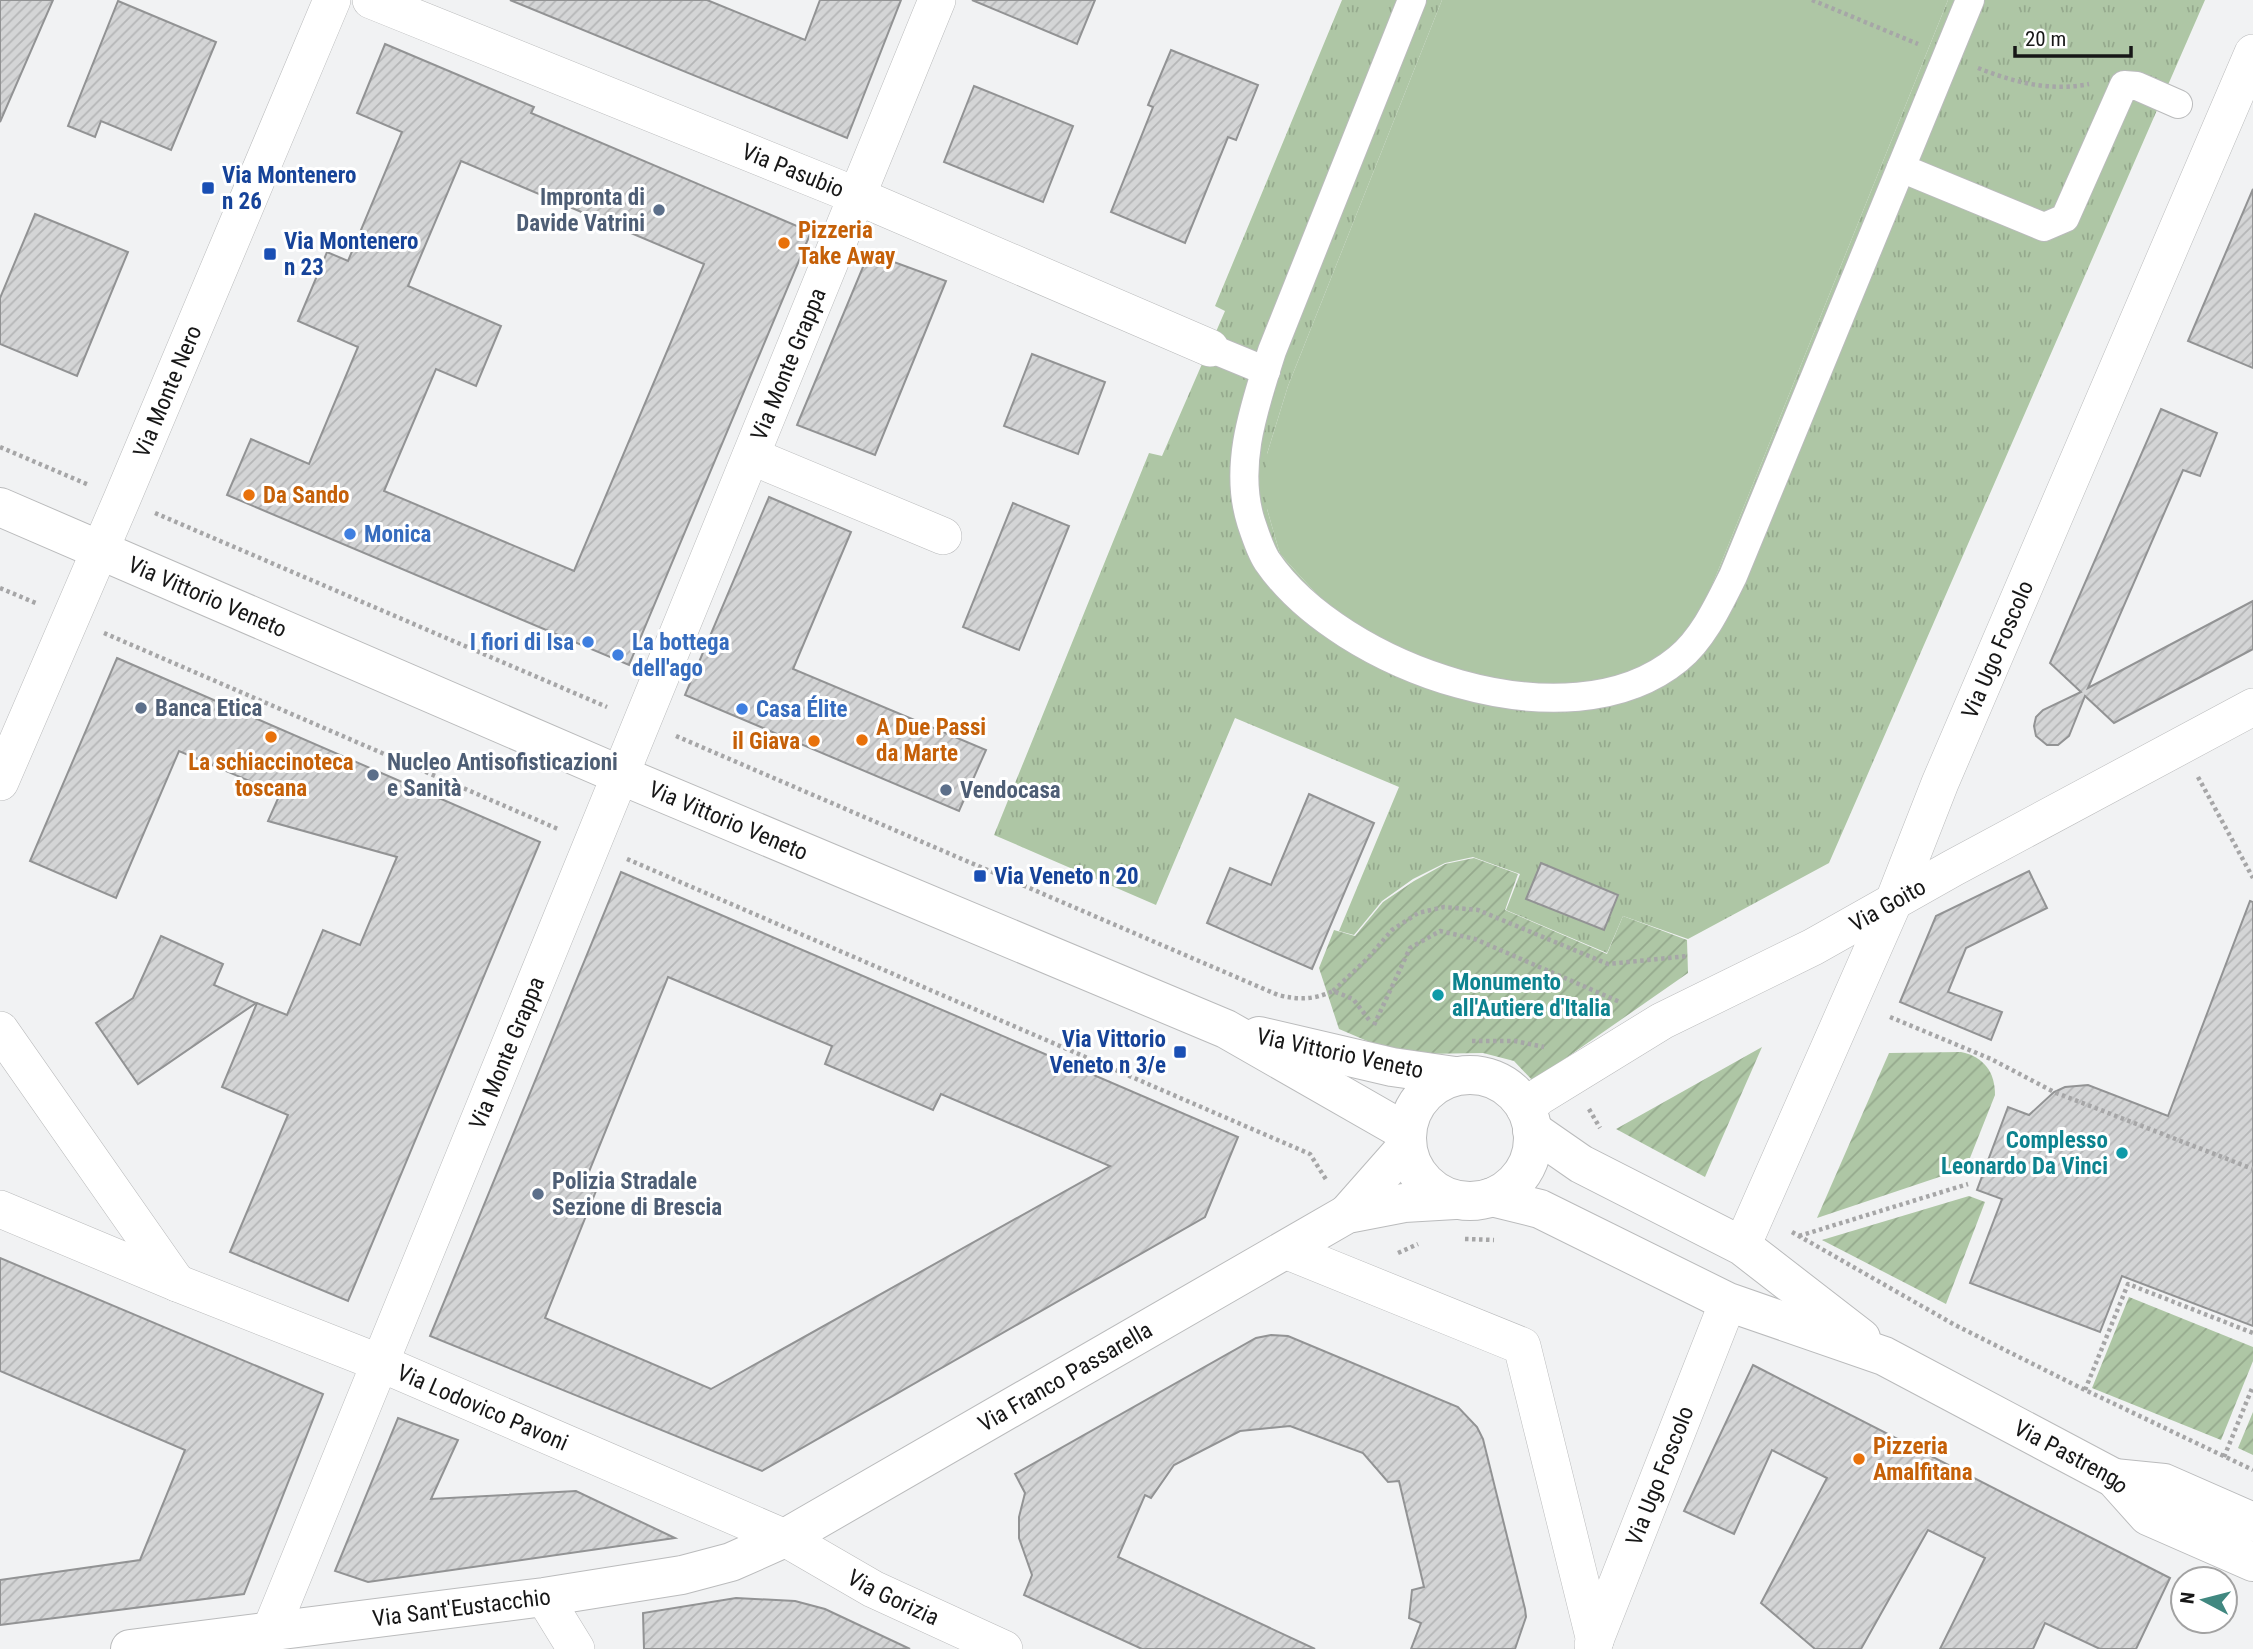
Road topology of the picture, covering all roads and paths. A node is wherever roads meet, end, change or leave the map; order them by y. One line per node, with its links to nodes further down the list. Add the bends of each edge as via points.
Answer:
1 (332, 0): 18 (street, Via Monte Nero)
2 (371, 0): 13 (street, Via Pasubio)
3 (937, 0): 13 (street, Via Monte Grappa)
4 (1412, 0): 15 (street)
5 (1812, 0): 8 (path)
6 (1970, 0): 8 (street)
7 (2253, 52): 11 (street, Via Ugo Foscolo)
8 (1947, 56): 9 (path, via 2035,85 2060,88 2107,80); 12 (street)
9 (2124, 85): 10 (street); 12 (street, via 2065,218 2044,227)
10 (2178, 104)
11 (2238, 127): 31 (street, Via Ugo Foscolo, via 1940,783)
12 (1901, 168): 15 (street, via 1711,620 1679,659 1639,683 1595,695 1502,695 1402,663 1323,618 1266,559 1250,520 1244,479 1248,436)
13 (857, 196): 14 (street, Via Pasubio); 17 (street, Via Monte Grappa)
14 (1210, 348): 15 (street)
15 (1266, 371)
16 (0, 446): 18 (path)
17 (751, 456): 20 (street, Via Monte Grappa); 25 (street, Via Monte Grappa)
18 (122, 499): 21 (street, Via Monte Nero); 25 (path)
19 (0, 507): 21 (street, Via Vittorio Veneto)
20 (943, 537)
21 (100, 550): 23 (street, Via Monte Nero); 26 (street, Via Vittorio Veneto)
22 (0, 588): 23 (path)
23 (71, 619): 28 (street, Via Monte Nero); 29 (path)
24 (2253, 707): 31 (street, Via Goito)
25 (642, 722): 26 (street, Via Monte Grappa); 33 (path, via 1278,995 1316,998)
26 (620, 775): 29 (street, Via Monte Grappa); 36 (street, Via Vittorio Veneto)
27 (2198, 776): 30 (path)
28 (0, 782)
29 (592, 844): 49 (path, via 1310,1154); 61 (street, Via Monte Grappa)
30 (2253, 878)
31 (1893, 903): 35 (street, Via Goito); 50 (street, Via Ugo Foscolo)
32 (1688, 956): 33 (path, via 1608,964 1478,910 1444,907 1419,913 1392,930)
33 (1333, 991): 39 (path, via 1353,999)
34 (1890, 1017): 45 (path, via 1991,1059 2054,1092)
35 (1662, 1021): 39 (path, via 1475,939 1440,931 1410,948); 41 (street, Via Goito)
36 (1226, 1029): 39 (street, Via Vittorio Veneto); 44 (street, Via Vittorio Veneto)
37 (1382, 1029): 39 (path)
38 (0, 1030): 57 (street)
39 (1366, 1042): 40 (street, Via Vittorio Veneto, via 1420,1072)
40 (1459, 1059): 41 (path, via 1515,1041 1553,1049); 42 (street, via 1467,1074 1490,1077 1510,1089); 44 (street, via 1421,1096)
41 (1571, 1077): 42 (street, Via Goito); 43 (path, via 1599,1127)
42 (1529, 1119): 47 (street, via 1533,1142 1527,1165 1512,1184); 50 (street, Via Pastrengo, via 1581,1164)
43 (1610, 1133)
44 (1407, 1139): 47 (street, via 1415,1170 1432,1189); 49 (street, Via Franco Passarella)
45 (2253, 1169)
46 (1968, 1184): 51 (path)
47 (1473, 1199): 49 (street, Via Franco Passarella, via 1404,1203); 58 (street, Via Pastrengo, via 1540,1209)
48 (0, 1209): 57 (street, Via Lodovico Pavoni)
49 (1347, 1214): 55 (street, Via Franco Passarella)
50 (1749, 1231): 51 (path); 60 (street, Via Pastrengo)
51 (1799, 1236): 63 (path, via 1955,1325)
52 (1453, 1238): 53 (path)
53 (1498, 1241)
54 (1422, 1242): 56 (path)
55 (1285, 1250): 68 (street, Via Franco Passarella); 72 (street, via 1522,1346)
56 (1389, 1258)
57 (177, 1283): 61 (street, Via Lodovico Pavoni)
58 (1728, 1301): 60 (street, Via Pastrengo); 72 (street, Via Ugo Foscolo)
59 (2253, 1333): 63 (path, via 2128,1284)
60 (1884, 1356): 66 (street, Via Pastrengo)
61 (380, 1363): 68 (street, Via Lodovico Pavoni); 71 (street, Via Monte Grappa)
62 (2253, 1386): 64 (path)
63 (2085, 1391): 64 (path)
64 (2224, 1457): 65 (path)
65 (2253, 1470)
66 (2114, 1478): 67 (street, via 2164,1483); 69 (street, Via Pastrengo, via 2148,1516)
67 (2253, 1522)
68 (785, 1538): 70 (street, Via Sant'Eustacchio, via 731,1562 682,1575); 75 (street, Via Gorizia, via 873,1589)
69 (2253, 1562)
70 (544, 1597): 71 (street, Via Sant'Eustacchio); 74 (street)
71 (267, 1639): 73 (street, Via Sant'Eustacchio)
72 (1593, 1645)
73 (130, 1649)
74 (576, 1649)
75 (1004, 1649)

